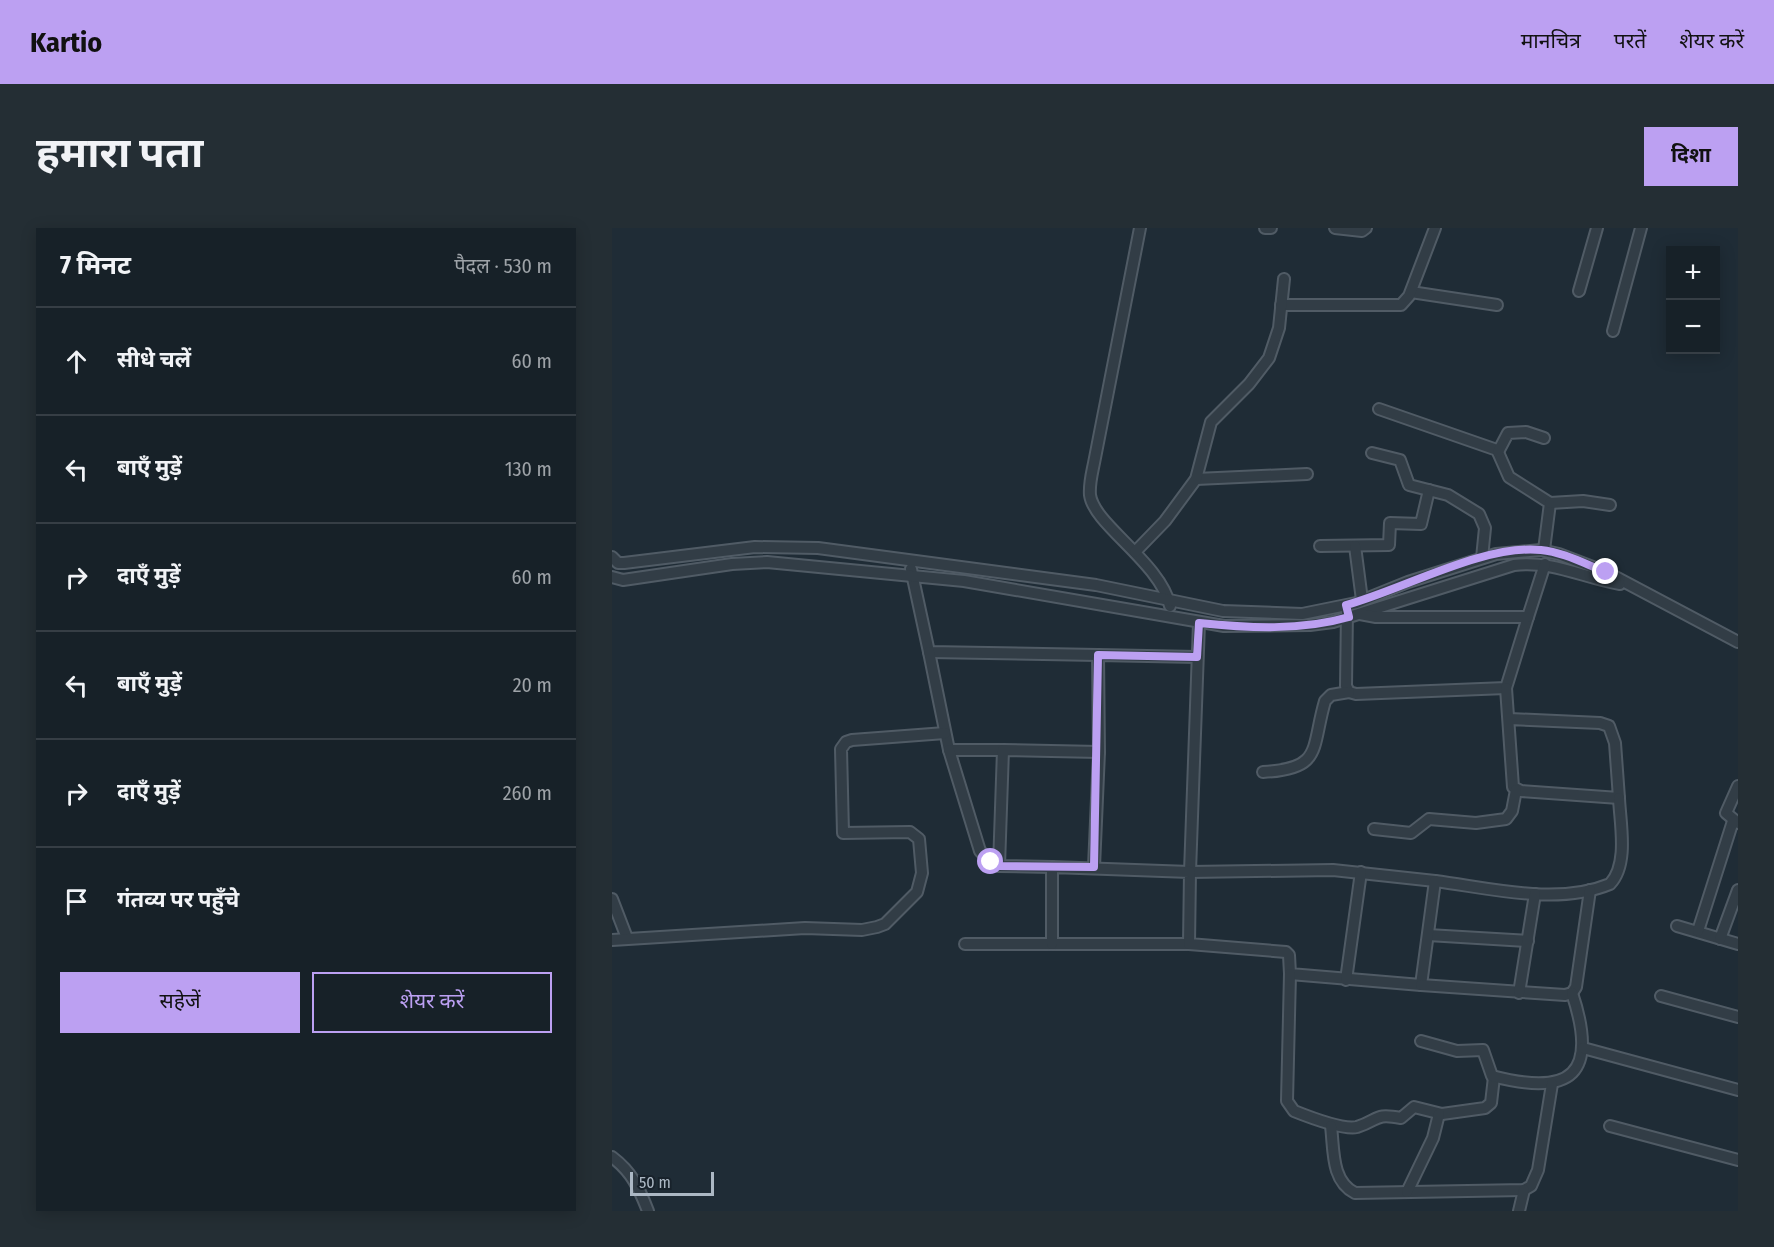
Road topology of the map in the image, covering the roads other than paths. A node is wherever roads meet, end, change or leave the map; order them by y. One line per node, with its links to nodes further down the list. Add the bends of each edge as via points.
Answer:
1 (1140, 228): 27 (street, via 1090,484 1096,509)
2 (1265, 228): 3 (street)
3 (1271, 228)
4 (1335, 228): 5 (street)
5 (1366, 228)
6 (1435, 228): 11 (street)
7 (1597, 228): 10 (street)
8 (1641, 228): 14 (street)
9 (1284, 279): 12 (street)
10 (1579, 291)
11 (1411, 292): 12 (street, via 1405,302 1396,306); 13 (street)
12 (1281, 305): 20 (street, via 1269,358 1211,422)
13 (1497, 305)
14 (1612, 331)
15 (1379, 409): 17 (street)
16 (1544, 438): 17 (street, via 1526,432 1508,433)
17 (1498, 452): 22 (street, via 1509,477)
18 (1371, 453): 21 (street, via 1400,460 1409,485)
19 (1307, 474): 20 (street)
20 (1196, 479): 27 (street, via 1166,521)
21 (1429, 490): 25 (street, via 1420,525 1391,523 1389,545); 28 (street, via 1453,497 1482,518)
22 (1550, 503): 23 (street, via 1583,501); 26 (street)
23 (1610, 505)
24 (1320, 546): 25 (street)
25 (1355, 546): 37 (street)
26 (1544, 550): 28 (street); 35 (street, via 1606,572)
27 (1135, 552): 38 (street, via 1157,577)
28 (1482, 558): 37 (street)
29 (612, 559): 30 (street, via 624,563 783,547)
30 (909, 560): 32 (street); 34 (street)
31 (1545, 564): 35 (street); 40 (street, via 1514,566); 41 (street)
32 (912, 574): 33 (street, via 767,562 623,580); 36 (street); 45 (street)
33 (612, 577)
34 (1064, 580): 36 (street); 38 (street)
35 (1627, 585): 44 (street)
36 (1063, 599): 42 (street)
37 (1362, 600): 39 (street)
38 (1169, 602): 39 (street, via 1258,615 1302,614); 42 (street)
39 (1346, 605): 40 (street)
40 (1354, 616): 41 (street); 43 (street, via 1310,625); 49 (street, via 1346,686)
41 (1528, 617): 48 (street)
42 (1172, 618): 43 (street)
43 (1199, 623): 47 (street)
44 (1738, 642)
45 (928, 652): 46 (street); 51 (street)
46 (1098, 655): 47 (street); 54 (street)
47 (1197, 657): 64 (street)
48 (1506, 688): 49 (street); 50 (street)
49 (1349, 692): 55 (street, via 1325,701 1307,762 1293,769)
50 (1510, 719): 57 (street, via 1510,782); 58 (street, via 1609,726 1615,743)
51 (936, 733): 52 (street); 74 (street, via 852,740 841,749 843,833 910,832 920,839 920,885 885,924 862,930 806,928)
52 (949, 750): 53 (street); 61 (street, via 980,851)
53 (1003, 750): 54 (street); 61 (street)
54 (1098, 752): 63 (street)
55 (1263, 772)
56 (1738, 786): 59 (street, via 1727,810 1727,817)
57 (1516, 790): 58 (street); 60 (street, via 1506,819 1476,823 1429,819 1411,833)
58 (1619, 798): 67 (street, via 1621,854 1617,872 1610,884)
59 (1736, 822): 72 (street)
60 (1374, 829)
61 (999, 866): 62 (street)
62 (1052, 867): 63 (street); 79 (street)
63 (1094, 867): 64 (street)
64 (1190, 872): 65 (street); 80 (street)
65 (1361, 872): 66 (street); 83 (street)
66 (1435, 881): 69 (street); 73 (street)
67 (1590, 890): 69 (street); 86 (street)
68 (1738, 890): 75 (street)
69 (1535, 894): 77 (street)
70 (612, 899): 74 (street)
71 (1677, 926): 72 (street)
72 (1698, 931): 75 (street)
73 (1428, 935): 77 (street); 84 (street)
74 (627, 938): 76 (street)
75 (1720, 939): 81 (street)
76 (614, 940)
77 (1528, 941): 85 (street)
78 (965, 944): 79 (street)
79 (1052, 944): 80 (street)
80 (1189, 944): 82 (street, via 1286,952)
81 (1738, 944)
82 (1290, 974): 83 (street); 95 (street, via 1287,1104 1293,1111)
83 (1346, 980): 84 (street)
84 (1421, 986): 85 (street)
85 (1519, 993): 86 (street)
86 (1572, 993): 90 (street, via 1580,1017)
87 (1661, 996): 88 (street)
88 (1738, 1017)
89 (1421, 1041): 91 (street, via 1457,1051 1483,1050)
90 (1582, 1048): 92 (street, via 1570,1077); 93 (street)
91 (1494, 1077): 92 (street); 94 (street, via 1488,1107)
92 (1552, 1084): 99 (street, via 1538,1170 1532,1186)
93 (1738, 1090)
94 (1439, 1114): 95 (street, via 1414,1107 1401,1118 1383,1114 1356,1127); 100 (street, via 1433,1138)
95 (1331, 1126): 100 (street, via 1338,1176 1346,1188 1363,1194)
96 (1610, 1126): 98 (street)
97 (612, 1157): 101 (street, via 638,1184)
98 (1738, 1160)
99 (1524, 1190): 100 (street); 102 (street)
100 (1407, 1192)
101 (648, 1211)
102 (1519, 1211)

